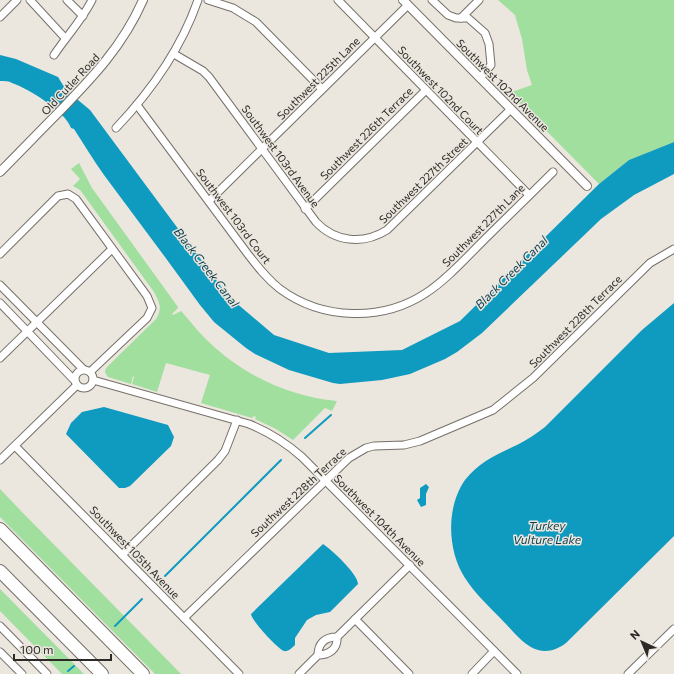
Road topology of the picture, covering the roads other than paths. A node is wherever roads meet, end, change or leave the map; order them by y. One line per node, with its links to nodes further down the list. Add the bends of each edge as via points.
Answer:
1 (17, 0): 13 (street)
2 (30, 0): 16 (street)
3 (67, 0): 12 (street)
4 (92, 0): 12 (street)
5 (143, 0): 27 (street, Old Cutler Road, via 128,31 96,73)
6 (198, 0): 17 (street)
7 (208, 0): 20 (street, via 233,8 251,18)
8 (338, 0): 15 (street, Southwest 102nd Court)
9 (432, 0): 14 (street, via 448,15)
10 (479, 0): 14 (street)
11 (406, 2): 15 (street, Southwest 225th Lane); 19 (street, Southwest 102nd Avenue)
12 (83, 16): 16 (street)
13 (0, 17)
14 (461, 18): 19 (street, via 470,19 486,35 491,62 490,68)
15 (375, 37): 20 (street, Southwest 225th Lane); 21 (street, Southwest 102nd Court)
16 (66, 38): 18 (street)
17 (174, 54): 22 (street); 26 (street, Southwest 103rd Avenue, via 207,75)
18 (54, 55)
19 (480, 78): 23 (street, Southwest 102nd Avenue)
20 (322, 89): 26 (street, Southwest 225th Lane)
21 (426, 90): 25 (street, Southwest 102nd Court); 32 (street, Southwest 226th Terrace)
22 (138, 105): 24 (street); 31 (street, Southwest 103rd Court)
23 (511, 109): 25 (street, Southwest 227th Street); 29 (street, Southwest 102nd Avenue)
24 (116, 128)
25 (478, 143): 30 (street, Southwest 102nd Court); 33 (street, Southwest 227th Street)
26 (262, 149): 31 (street, Southwest 225th Lane); 32 (street, Southwest 103rd Avenue)
27 (0, 172)
28 (553, 172): 30 (street, Southwest 227th Lane)
29 (587, 186)
30 (529, 195): 38 (street, Southwest 227th Lane, via 454,270)
31 (209, 201): 38 (street, Southwest 103rd Court, via 265,275 284,292 305,303 335,312 367,313 399,306)
32 (305, 209): 33 (street, Southwest 103rd Avenue, via 324,229 344,239 373,238)
33 (384, 232)
34 (112, 249): 36 (street, via 76,199 68,194 62,194 56,197); 40 (street); 43 (street, via 147,296 152,306 151,312)
35 (674, 249): 49 (street, Southwest 228th Terrace, via 650,263 533,378 493,410 420,441 366,448 348,458)
36 (0, 254)
37 (0, 285): 40 (street)
38 (427, 293)
39 (0, 303): 41 (street)
40 (37, 322): 41 (street); 43 (street)
41 (27, 331): 42 (street); 45 (street)
42 (0, 358)
43 (87, 371): 44 (street); 45 (street, via 76,374)
44 (93, 380): 45 (street, via 86,387 80,387); 46 (street, Southwest 104th Avenue)
45 (76, 383): 47 (street)
46 (237, 420): 49 (street, Southwest 104th Avenue, via 262,429 289,446); 51 (street, via 225,451 218,460)
47 (15, 446): 48 (street); 51 (street, Southwest 105th Avenue)
48 (0, 460)
49 (324, 480): 52 (street, Southwest 104th Avenue); 54 (street, Southwest 228th Terrace)
50 (0, 529): 65 (highway)
51 (122, 555): 54 (street, Southwest 105th Avenue)
52 (410, 566): 55 (street); 59 (street, Southwest 104th Avenue)
53 (0, 571): 64 (highway)
54 (184, 618): 66 (street, Southwest 105th Avenue)
55 (355, 619): 58 (street); 68 (street)
56 (0, 626): 63 (street)
57 (674, 629): 71 (street)
58 (337, 637): 61 (street, via 323,642); 61 (street, via 336,645 331,652)
59 (494, 651): 69 (street); 70 (street, Southwest 104th Avenue)
60 (0, 652): 62 (street)
61 (318, 655): 67 (street)
62 (22, 674)
63 (47, 674)
64 (102, 674)
65 (142, 674)
66 (239, 674)
67 (300, 674)
68 (409, 674)
69 (472, 674)
70 (517, 674)
71 (628, 674)

